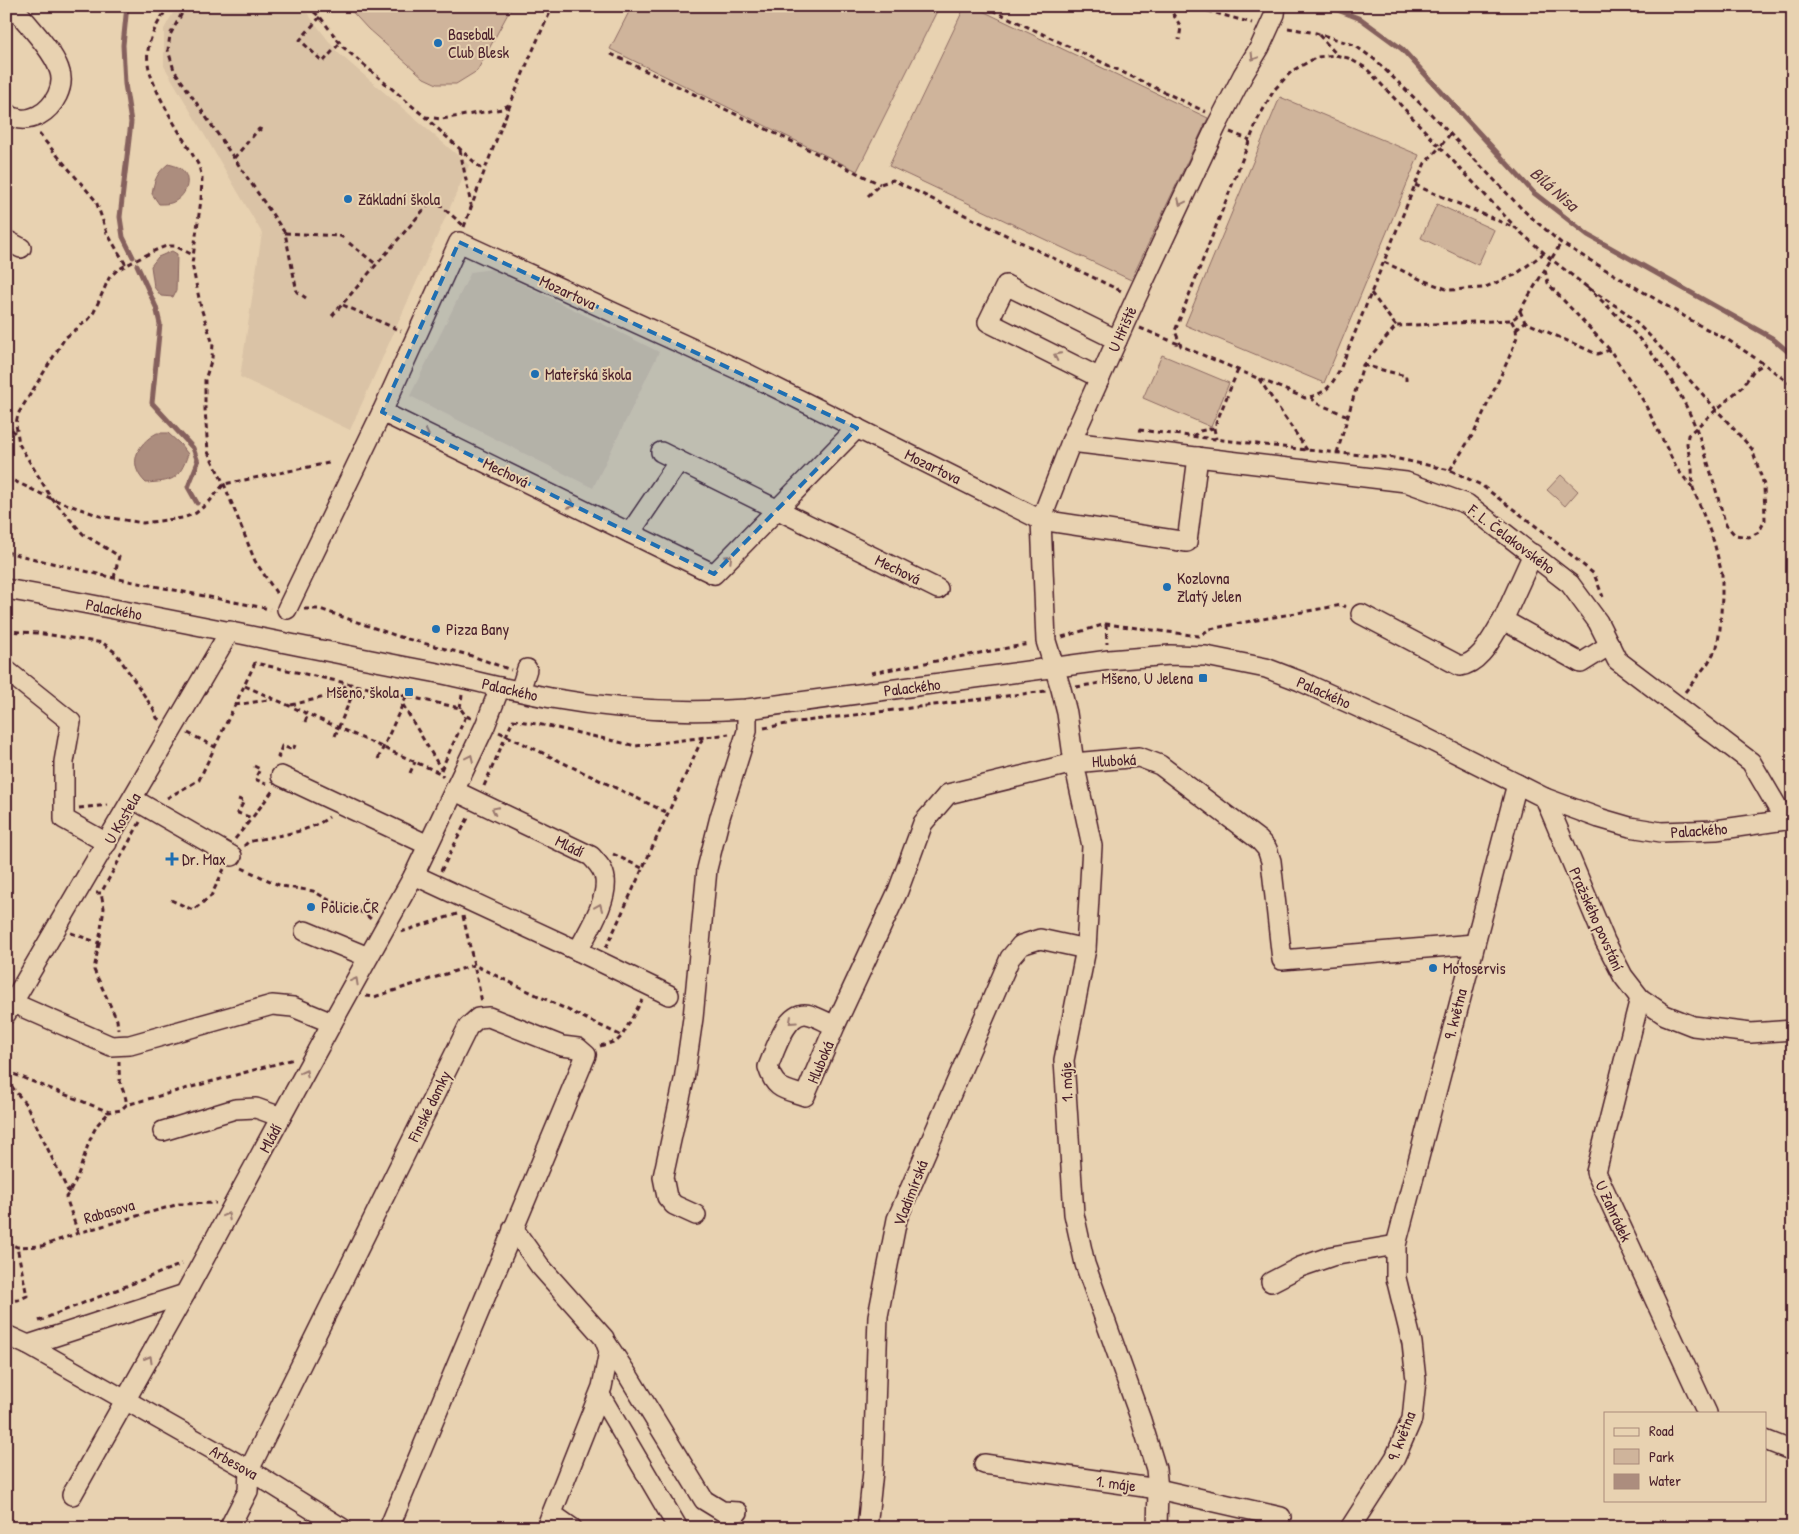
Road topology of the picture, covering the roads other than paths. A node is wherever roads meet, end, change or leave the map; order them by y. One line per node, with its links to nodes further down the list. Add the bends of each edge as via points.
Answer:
1 (12, 6): 3 (street, via 51,54 60,70 61,84 52,104 42,113 26,120)
2 (1274, 15): 4 (street, U Hřiště, one-way to 4, via 1220,119)
3 (6, 113)
4 (1118, 340): 5 (street, U Hřiště); 5 (street, one-way to 4, via 988,322 1006,285)
5 (1100, 378): 8 (street, U Hřiště)
6 (382, 412): 7 (street, Mozartova, via 462,234); 14 (street, Mechová, one-way to 14); 18 (street)
7 (857, 428): 12 (street, Mechová); 13 (street, Mozartova)
8 (1071, 442): 10 (street, F. L. Čelakovského); 13 (street, U Hřiště)
9 (662, 452): 11 (street, Mechová)
10 (1198, 457): 13 (street, Mozartova, via 1187,542); 15 (street, F. L. Čelakovského, via 1406,482 1467,504)
11 (679, 461): 12 (street, Mechová); 14 (street)
12 (778, 510): 14 (street, Mechová, one-way to 12, via 714,574); 17 (street, Mechová)
13 (1041, 520): 23 (street, U Hřiště, via 1046,641)
14 (630, 533)
15 (1532, 554): 20 (street); 22 (street, F. L. Čelakovského, via 1570,584 1598,622)
16 (6, 589): 21 (street, Palackého)
17 (938, 589)
18 (287, 609)
19 (1360, 614): 20 (street, via 1460,666 1478,658)
20 (1502, 620): 22 (street, via 1581,663)
21 (230, 632): 25 (street, Palackého); 32 (street, U Kostela)
22 (1610, 645): 33 (street, F. L. Čelakovského, via 1617,660 1751,762)
23 (1054, 669): 26 (street, Palackého); 27 (street, 1. máje, via 1067,713); 29 (street, Palackého, via 1170,655 1206,656 1266,668 1420,735)
24 (6, 670): 34 (street, via 70,722 64,762 64,819)
25 (500, 687): 26 (street, Palackého, via 524,678 552,698 607,706 701,712); 30 (street, Mládí, one-way to 25, via 485,726)
26 (747, 709): 51 (street, via 746,731 707,869 693,1018 664,1177 667,1197 674,1205)
27 (1074, 763): 39 (street, Hluboká, via 1139,757 1160,765 1259,840 1272,861 1282,960); 40 (street, 1. máje, via 1092,846); 47 (street, Hluboká, via 948,794 923,823 898,891)
28 (281, 776): 35 (street)
29 (1517, 784): 31 (street, Palackého); 39 (street, 9. května)
30 (451, 787): 35 (street, Mládí); 41 (street, Mládí, one-way to 30, via 605,890 605,878 599,865 591,856)
31 (1545, 798): 33 (street, Palackého, via 1599,818 1660,832 1716,830); 44 (street, Pražského povstání, via 1605,941 1623,976)
32 (133, 799): 34 (street, U Kostela); 36 (street)
33 (1789, 820)
34 (107, 843): 45 (street, U Kostela)
35 (428, 845): 37 (street, Mládí)
36 (228, 854)
37 (414, 875): 41 (street); 42 (street, Mládí)
38 (305, 931): 42 (street)
39 (1474, 944): 53 (street, 9. května)
40 (1086, 949): 66 (street, 1. máje, via 1064,1060 1074,1214 1085,1264 1141,1420 1156,1469); 76 (street, Vladimírská, via 1040,939 1021,945 1010,958 897,1219 878,1316 873,1471)
41 (578, 951): 43 (street)
42 (368, 957): 46 (street, Mládí, one-way to 42)
43 (669, 995)
44 (1640, 998): 48 (street, Pražského povstání, via 1665,1015 1693,1026 1751,1033); 61 (street, U Zahrádek, via 1596,1172)
45 (10, 1009): 46 (street, U Kostela, via 120,1052 130,1045 272,1005 293,1006)
46 (332, 1023): 49 (street, Mládí, one-way to 46)
47 (835, 1026)
48 (1793, 1030)
49 (281, 1117): 50 (street, via 256,1108 234,1109); 55 (street, Mládí, one-way to 49)
50 (163, 1131)
51 (696, 1215)
52 (513, 1228): 57 (street, via 540,1266 578,1306); 65 (street, Finské domky, via 586,1055 578,1048 562,1046 486,1017 478,1018 468,1027); 73 (street)
53 (1396, 1246): 54 (street, via 1332,1256); 78 (street, 9. května, via 1396,1278 1412,1343 1416,1380 1412,1419 1395,1458)
54 (1271, 1282)
55 (186, 1294): 58 (street); 60 (street, Mládí, one-way to 55)
56 (6, 1335): 58 (street, Arbesova)
57 (607, 1344): 59 (street, via 609,1351); 68 (street, via 704,1500 722,1511)
58 (28, 1345): 60 (street, Arbesova)
59 (600, 1395): 70 (street); 75 (street)
60 (124, 1401): 65 (street, Arbesova); 67 (street)
61 (1707, 1412)
62 (1766, 1440): 63 (street)
63 (1793, 1451)
64 (984, 1464): 66 (street, 1. máje)
65 (249, 1470): 71 (street, Finské domky, via 248,1491); 72 (street, Arbesova)
66 (1158, 1489): 69 (street, 1. máje); 77 (street, 1. máje)
67 (72, 1495)
68 (738, 1512)
69 (1281, 1517)
70 (549, 1521): 74 (street)
71 (229, 1528)
72 (342, 1528)
73 (389, 1528)
74 (572, 1528)
75 (678, 1528)
76 (867, 1528)
77 (1157, 1528)
78 (1350, 1528)

